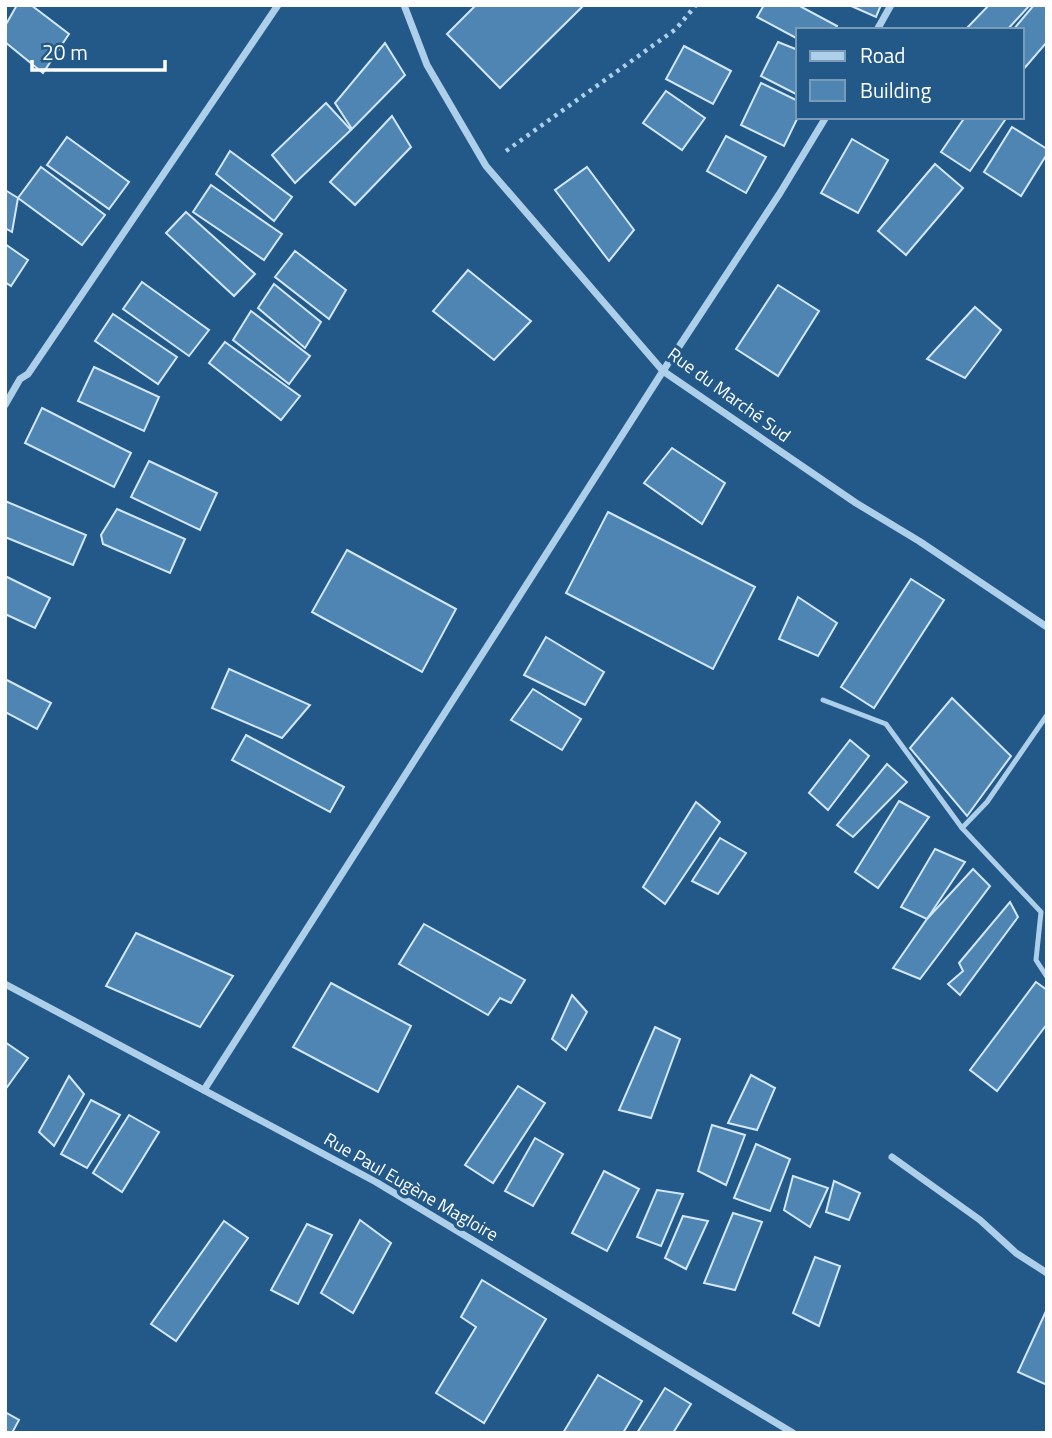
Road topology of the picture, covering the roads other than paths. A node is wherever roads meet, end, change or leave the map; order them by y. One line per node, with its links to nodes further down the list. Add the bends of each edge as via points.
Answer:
1 (278, 5): 7 (street)
2 (404, 5): 6 (street, Rue du Marché Sud, via 426,65 486,166)
3 (891, 5): 4 (street)
4 (878, 28)
5 (824, 119): 6 (street)
6 (663, 371): 8 (street, Rue du Marché Sud); 14 (street)
7 (5, 405)
8 (1047, 627)
9 (823, 700): 11 (lane, via 886,724)
10 (1047, 715): 11 (lane, via 987,802)
11 (962, 828): 12 (lane, via 1041,912 1037,960)
12 (1047, 977)
13 (5, 984): 14 (street, Rue Paul Eugène Magloire)
14 (204, 1090): 17 (street, Rue Paul Eugène Magloire, via 376,1182)
15 (892, 1157): 16 (street)
16 (1047, 1272)
17 (793, 1433)

